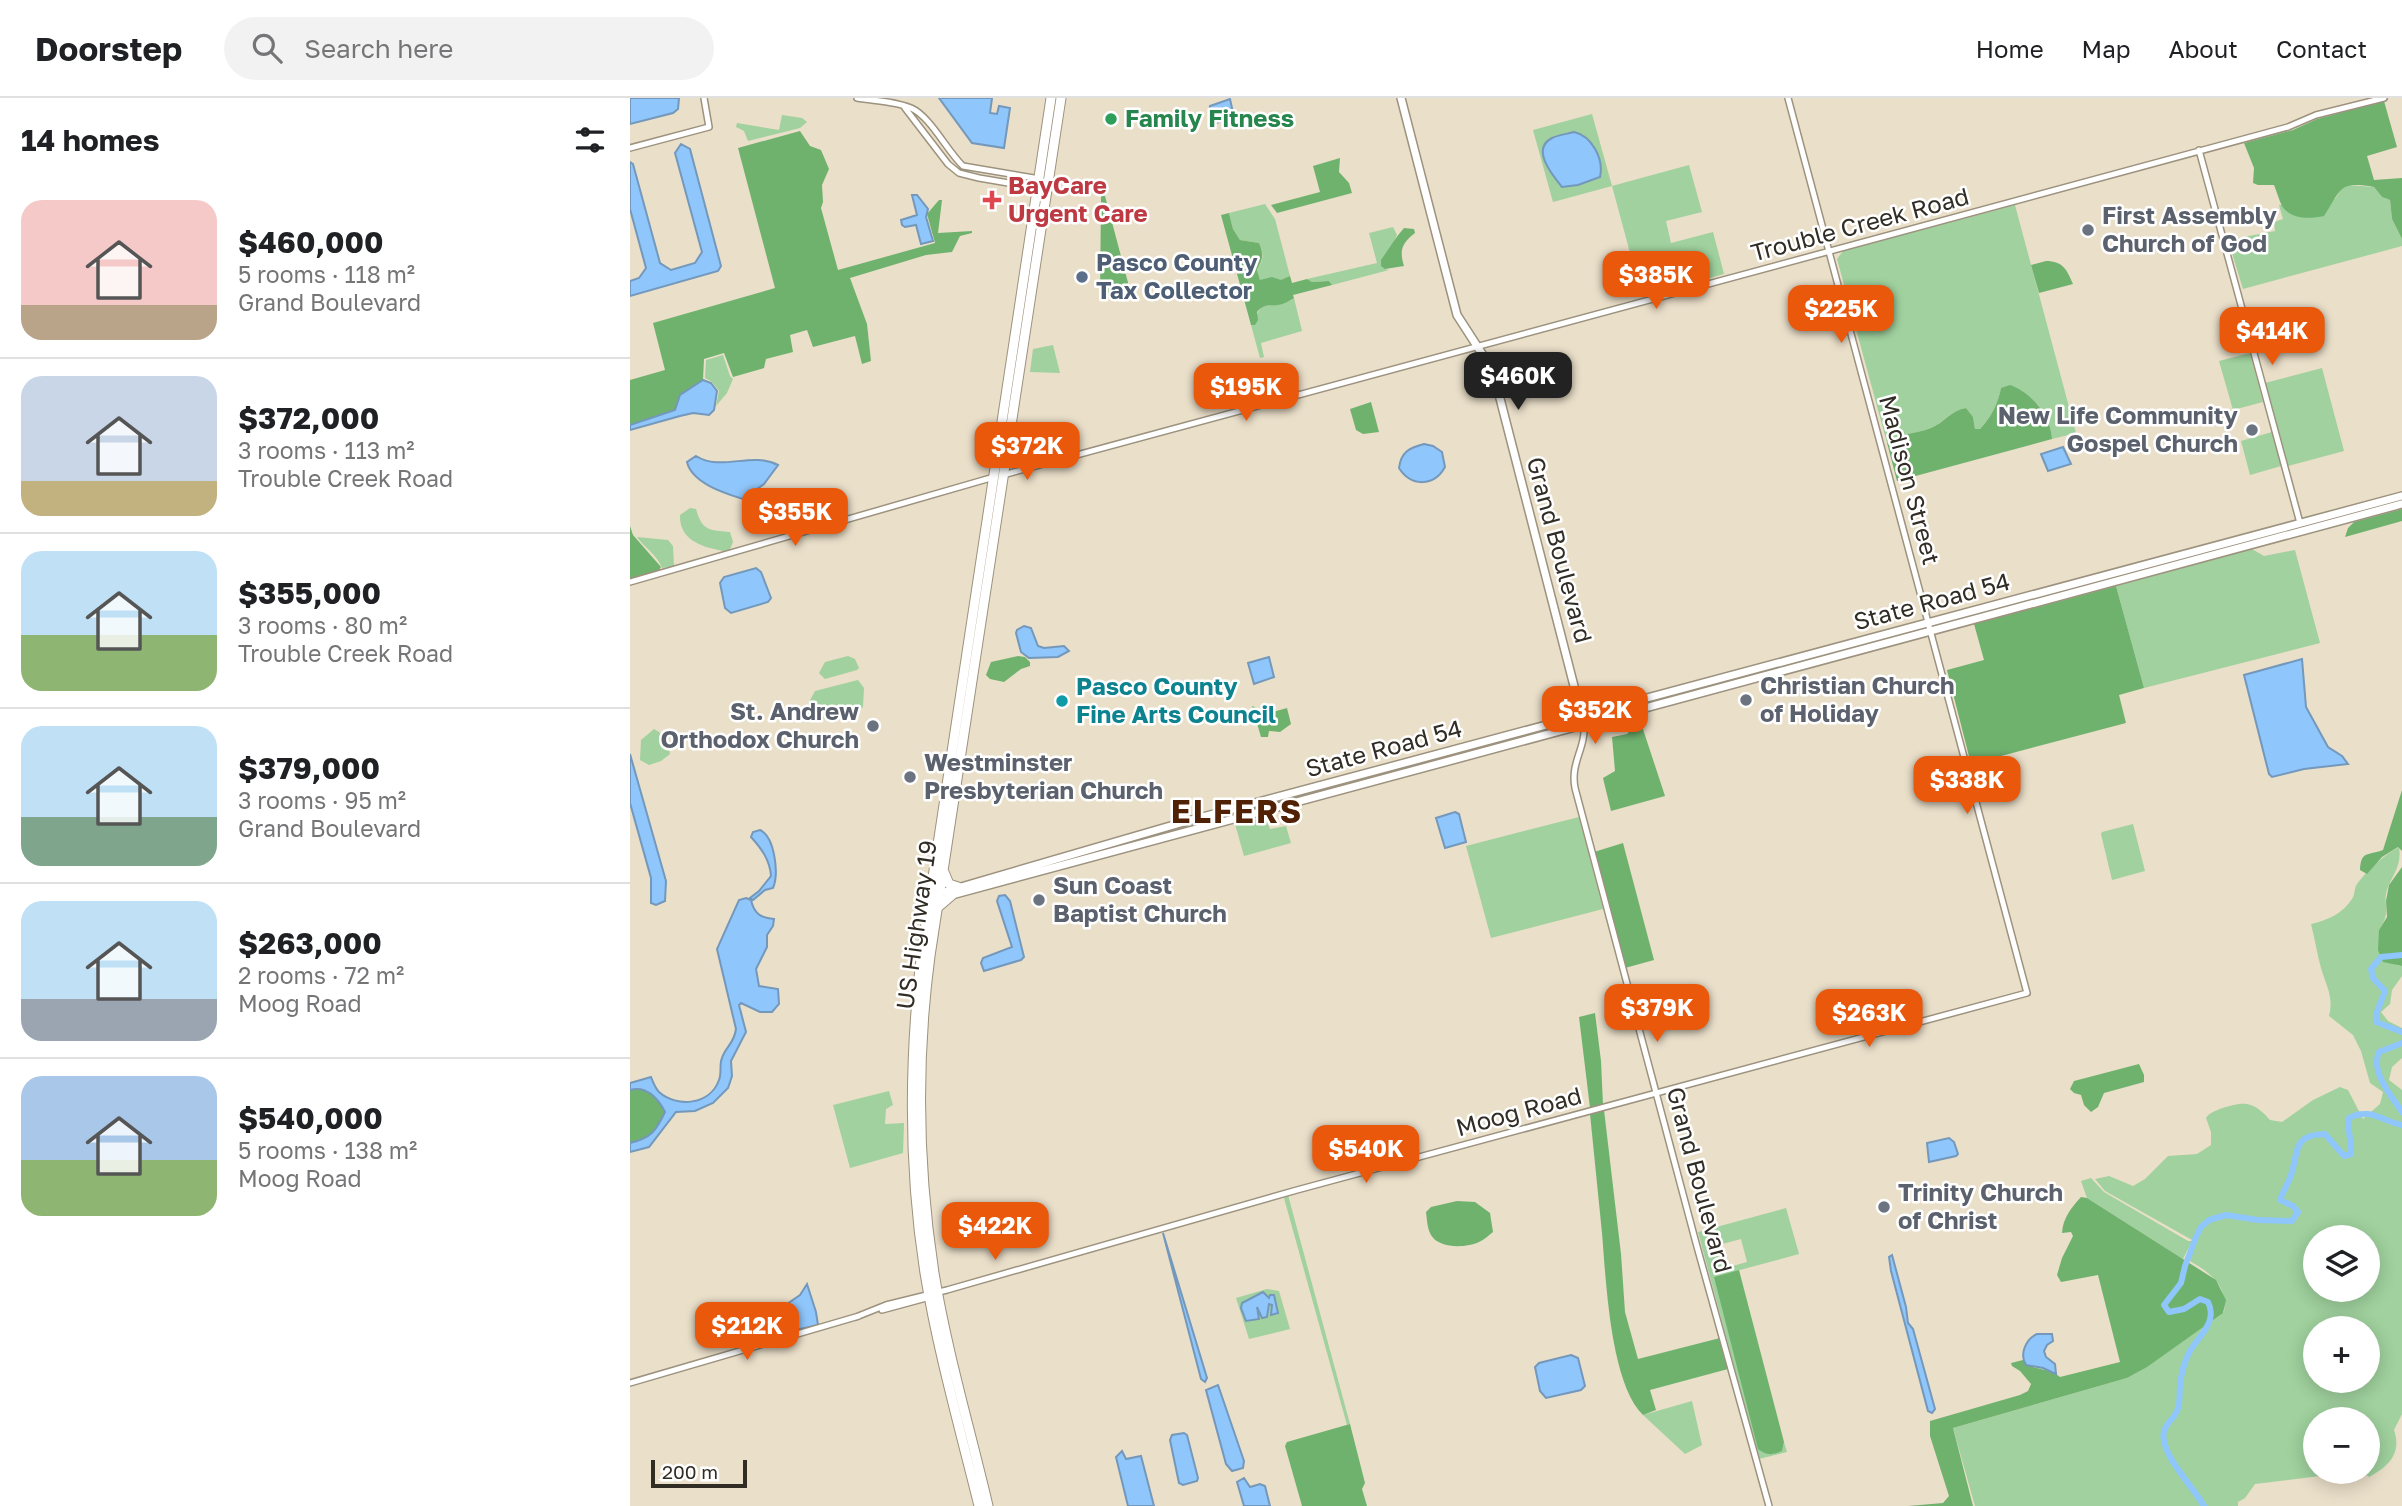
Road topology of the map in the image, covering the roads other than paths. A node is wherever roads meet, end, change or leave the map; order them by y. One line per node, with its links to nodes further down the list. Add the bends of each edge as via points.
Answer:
1 (704, 98): 9 (street, via 709,127)
2 (857, 98): 11 (street, via 914,109 963,166)
3 (1051, 98): 11 (highway, US Highway 19)
4 (1061, 98): 11 (highway, US Highway 19)
5 (1401, 98): 16 (main road, Grand Boulevard, via 1457,315)
6 (1788, 98): 13 (street, Madison Street)
7 (2384, 98): 8 (street, Trouble Creek Road)
8 (2369, 99): 10 (street, Trouble Creek Road, via 2288,127)
9 (630, 148)
10 (2199, 150): 13 (street, Trouble Creek Road); 21 (street)
11 (1042, 184): 12 (highway, US Highway 19); 14 (highway, US Highway 19)
12 (1028, 251): 14 (highway, via 1024,291); 15 (highway, US Highway 19)
13 (1830, 251): 16 (street, Trouble Creek Road); 24 (street, Madison Street)
14 (1029, 305): 17 (highway, US Highway 19)
15 (1018, 318): 17 (highway, via 1022,323); 18 (highway, US Highway 19)
16 (1476, 346): 18 (street, Trouble Creek Road); 31 (main road, Grand Boulevard, via 1495,379)
17 (1018, 376): 18 (highway, US Highway 19)
18 (998, 476): 22 (street, Trouble Creek Road); 23 (highway, US Highway 19); 25 (highway, US Highway 19)
19 (2401, 501): 20 (main road, State Road 54); 20 (main road, State Road 54, via 2390,499)
20 (2343, 515): 21 (main road, State Road 54)
21 (2300, 527): 24 (main road, State Road 54, via 2249,545); 24 (main road, State Road 54, via 1995,605)
22 (630, 582)
23 (977, 583): 25 (highway, via 972,640); 29 (highway, US Highway 19)
24 (1930, 627): 26 (main road, State Road 54); 28 (main road, State Road 54); 51 (street, Madison Street)
25 (977, 645): 35 (highway, US Highway 19)
26 (1722, 678): 27 (main road, State Road 54); 28 (main road)
27 (1686, 687): 30 (main road); 31 (main road, State Road 54)
28 (1695, 694): 30 (main road, State Road 54)
29 (959, 703): 35 (highway, via 963,715); 49 (highway, US Highway 19)
30 (1652, 705): 31 (main road, State Road 54)
31 (1583, 720): 32 (main road, State Road 54); 34 (main road, State Road 54); 52 (street, Grand Boulevard, via 1584,736 1573,780)
32 (1516, 733): 33 (main road, State Road 54); 34 (main road)
33 (1447, 752): 36 (main road); 37 (main road, State Road 54)
34 (1470, 754): 36 (main road, State Road 54)
35 (959, 764): 46 (highway, US Highway 19)
36 (1403, 772): 39 (main road, State Road 54)
37 (1236, 808): 38 (main road, State Road 54); 39 (main road, via 1191,824)
38 (1184, 822): 40 (main road, State Road 54); 41 (main road)
39 (1191, 829): 41 (main road, State Road 54)
40 (1141, 835): 42 (main road, State Road 54); 43 (main road)
41 (1149, 841): 43 (main road, State Road 54)
42 (1090, 850): 44 (main road, State Road 54); 45 (main road)
43 (1110, 852): 45 (main road, State Road 54)
44 (1048, 861): 47 (main road); 48 (main road, State Road 54)
45 (1060, 866): 47 (main road, State Road 54)
46 (944, 869): 48 (highway); 49 (highway, US Highway 19)
47 (1019, 878): 48 (main road, State Road 54)
48 (955, 891): 49 (main road, State Road 54); 50 (highway)
49 (936, 896): 50 (highway, US Highway 19); 53 (highway, US Highway 19, via 918,977 912,1062)
50 (937, 909): 53 (highway, US Highway 19)
51 (2027, 993): 52 (street, Moog Road)
52 (1657, 1094): 54 (street, Moog Road, via 1297,1190); 60 (street, Grand Boulevard)
53 (916, 1110): 54 (highway, US Highway 19); 54 (highway, US Highway 19, via 917,1207)
54 (934, 1295): 55 (street, Moog Road, via 886,1305); 56 (highway, US Highway 19); 56 (highway, US Highway 19, via 947,1377)
55 (630, 1383)
56 (958, 1402): 57 (highway, US Highway 19); 59 (highway)
57 (967, 1459): 58 (highway, US Highway 19); 59 (highway, via 974,1464)
58 (979, 1506)
59 (987, 1506)
60 (1769, 1506)

